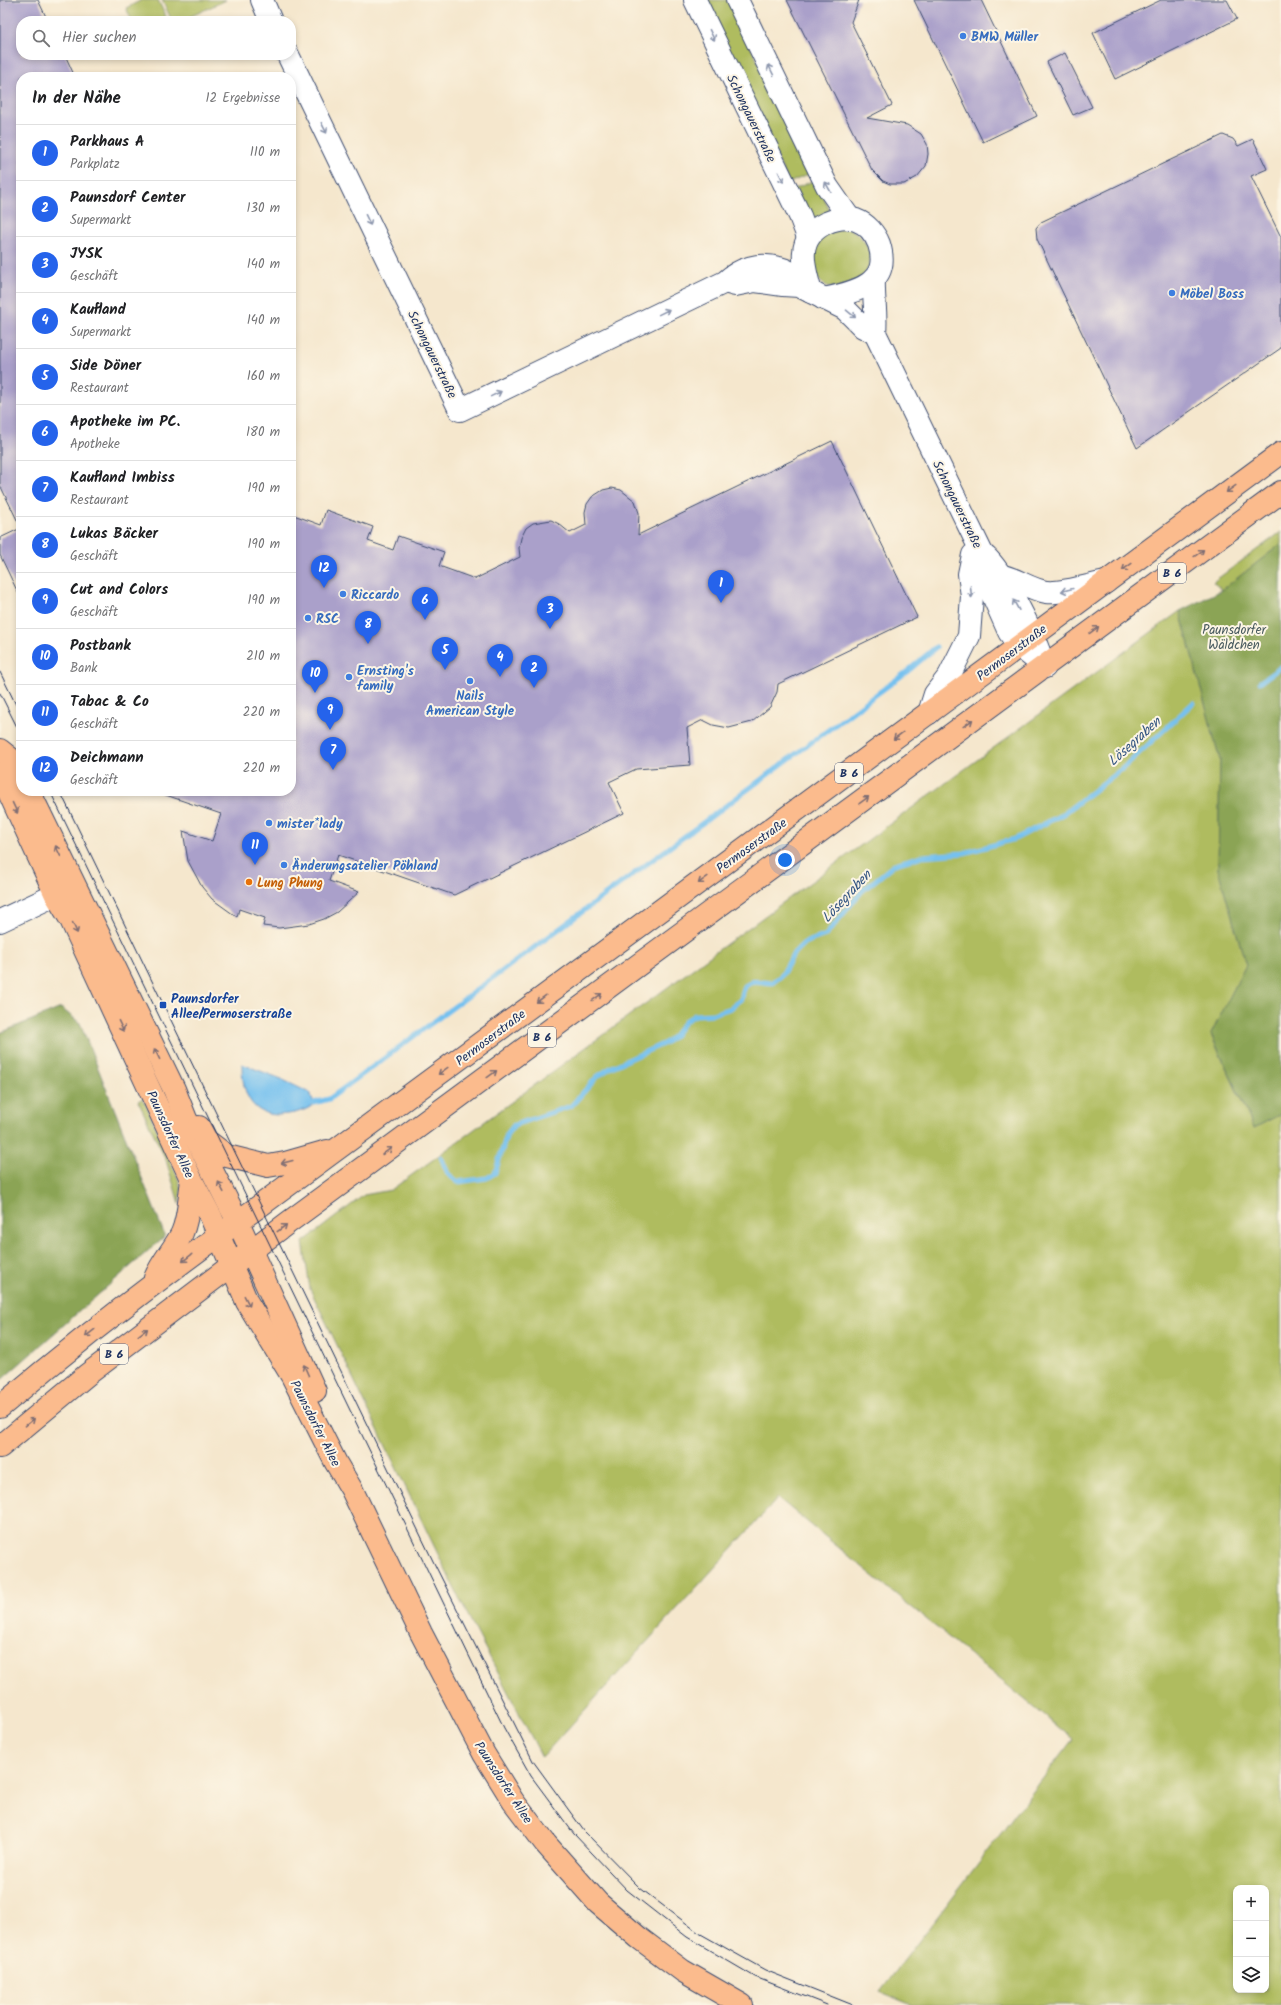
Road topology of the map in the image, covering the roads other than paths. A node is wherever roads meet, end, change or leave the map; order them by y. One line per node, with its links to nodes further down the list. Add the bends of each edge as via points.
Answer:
1 (262, 0): 4 (street)
2 (695, 0): 7 (street, Schongauerstraße, one-way to 7)
3 (737, 0): 6 (street, one-way to 3, via 827,186)
4 (269, 16)
5 (290, 60): 9 (street, Schongauerstraße, one-way to 9, via 460,410 725,282 735,285 755,281)
6 (850, 219): 7 (street, via 829,221); 8 (street, via 867,226 877,239 881,261 880,271)
7 (808, 237): 9 (street, via 803,255)
8 (874, 279): 9 (street, Schongauerstraße, via 856,291); 10 (street, via 873,295 877,316)
9 (811, 292): 10 (street, Schongauerstraße, one-way to 10, via 845,309 863,327)
10 (875, 333): 13 (street, Schongauerstraße)
11 (1281, 453): 15 (main road, Permoserstraße / B 6, one-way to 15)
12 (1281, 492): 17 (main road, B 6, one-way to 12)
13 (979, 546): 14 (street); 16 (street, Schongauerstraße, via 981,569 1009,632); 18 (street, one-way to 18, via 969,574 972,596 969,636 949,676 935,694)
14 (999, 575): 15 (street, one-way to 14, via 1059,592 1047,592 1028,587 1013,577); 16 (street, one-way to 14)
15 (1106, 582): 16 (main road, Permoserstraße / B 6)
16 (1026, 641): 17 (street, Schongauerstraße); 18 (main road, Permoserstraße / B 6)
17 (1045, 667): 30 (main road, B 6, one-way to 17)
18 (929, 713): 26 (main road, Permoserstraße / B 6, one-way to 26)
19 (0, 750): 20 (main road)
20 (16, 764)
21 (0, 772): 23 (main road, Paunsdorfer Allee, one-way to 23)
22 (31, 796): 23 (main road, Paunsdorfer Allee, one-way to 22)
23 (66, 890): 24 (street); 25 (main road, Paunsdorfer Allee, one-way to 23); 27 (main road, Paunsdorfer Allee, one-way to 27, via 71,920)
24 (0, 921)
25 (174, 1089): 26 (main road, one-way to 25, via 268,1166 227,1156 206,1140 185,1102); 28 (main road, Paunsdorfer Allee, one-way to 25, via 186,1119)
26 (338, 1149): 28 (main road, Permoserstraße / B 6)
27 (192, 1181): 29 (main road, Paunsdorfer Allee, via 212,1217); 32 (main road, via 187,1217 182,1232 161,1264)
28 (238, 1222): 29 (main road, Permoserstraße / B 6); 30 (main road, Paunsdorfer Allee)
29 (218, 1235): 31 (main road, Paunsdorfer Allee); 32 (main road, B 6, one-way to 32)
30 (251, 1251): 31 (main road, B 6); 35 (main road, Paunsdorfer Allee, one-way to 30, via 344,1457 328,1419)
31 (231, 1266): 34 (main road, B 6, one-way to 31, via 88,1374); 35 (main road, Paunsdorfer Allee, one-way to 35, via 247,1302 292,1376)
32 (154, 1283): 33 (main road, B 6, one-way to 33, via 62,1354)
33 (0, 1407)
34 (0, 1447)
35 (352, 1490): 36 (main road, Paunsdorfer Allee, via 424,1640 484,1754 513,1801 545,1843 598,1903 639,1938 683,1970)
36 (742, 2005)

